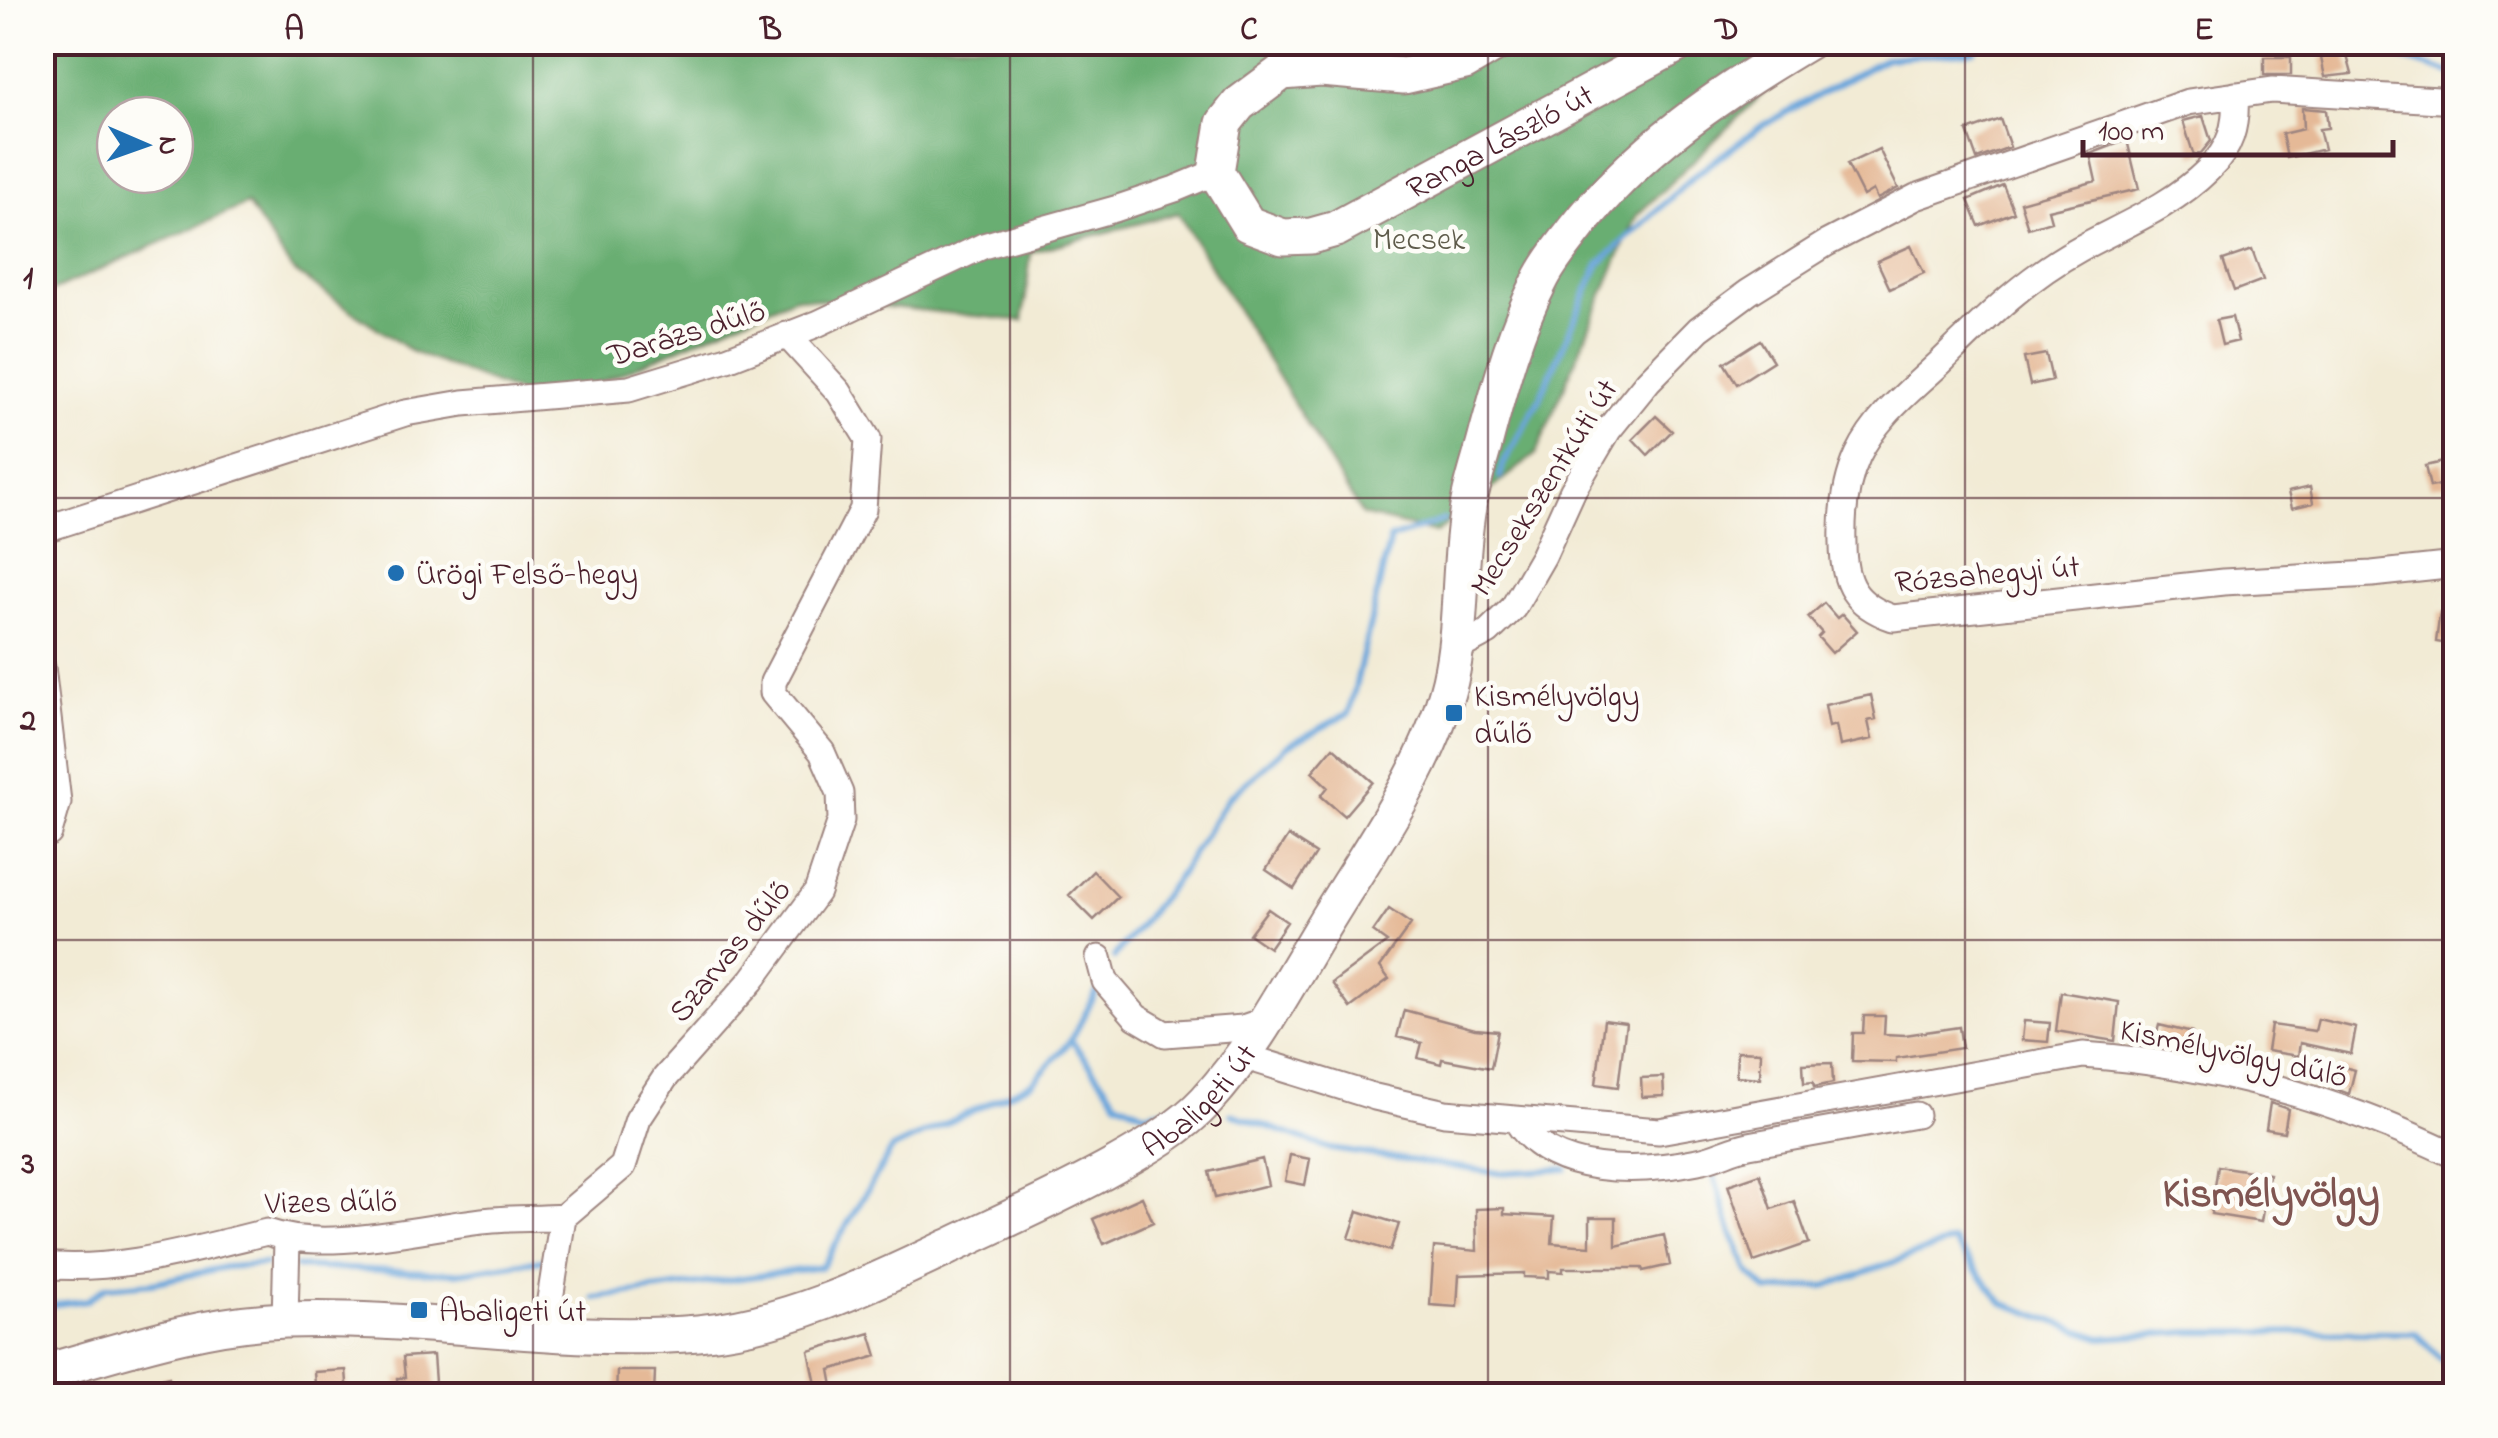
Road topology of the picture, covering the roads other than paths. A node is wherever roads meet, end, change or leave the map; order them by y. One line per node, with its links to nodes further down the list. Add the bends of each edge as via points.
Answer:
1 (1499, 42): 6 (main road, via 1465,62 1404,76 1282,72 1238,104 1224,123)
2 (1682, 42): 6 (main road, Ranga László út, via 1367,214 1311,236 1283,237 1248,224)
3 (1807, 42): 10 (main road, Abaligeti út, via 1684,122 1628,169 1542,276 1508,360 1468,508)
4 (2236, 96): 5 (street, Mecsekszentkúti út, via 2272,90); 9 (street, Rózsahegyi út, via 2227,149 2206,173 1995,307 1891,407 1858,454 1842,507 1843,556 1853,592 1866,608 1892,618); 10 (street, Mecsekszentkúti út, via 2188,102 1916,197 1749,292 1699,329 1648,381 1572,490 1514,608)
5 (2456, 101)
6 (1216, 172): 7 (street, Darázs dűlő, via 984,246)
7 (787, 336): 8 (street, Darázs dűlő, via 629,389 405,413); 19 (street, Szarvas dűlő, via 838,392 868,439 863,509 773,682 773,692 822,752 840,793 840,820 817,892 752,980 665,1078 638,1119 623,1166)
8 (42, 530)
9 (2456, 565)
10 (1456, 649): 14 (main road, Abaligeti út, via 1428,744)
11 (42, 668): 12 (street, via 58,802 49,832)
12 (42, 834)
13 (1099, 958): 14 (street, via 1105,982 1136,1016 1166,1034)
14 (1266, 1020): 15 (main road, Abaligeti út)
15 (1244, 1056): 17 (street, Kismélyvölgy dűlő, via 1375,1097); 23 (main road, Abaligeti út, via 1188,1118 1116,1165 840,1296 704,1332)
16 (1916, 1115): 17 (street, via 1700,1161 1616,1166 1578,1165 1538,1148)
17 (1516, 1120): 18 (street, Kismélyvölgy dűlő, via 1659,1131 2084,1055 2134,1058 2324,1100)
18 (2456, 1156)
19 (564, 1217): 20 (street, Vizes dűlő); 23 (street)
20 (287, 1239): 21 (street, Vizes dűlő, via 267,1232 113,1265); 22 (street)
21 (42, 1264)
22 (285, 1320): 23 (main road, Abaligeti út); 24 (main road, Abaligeti út, via 161,1338)
23 (544, 1331)
24 (42, 1373)

